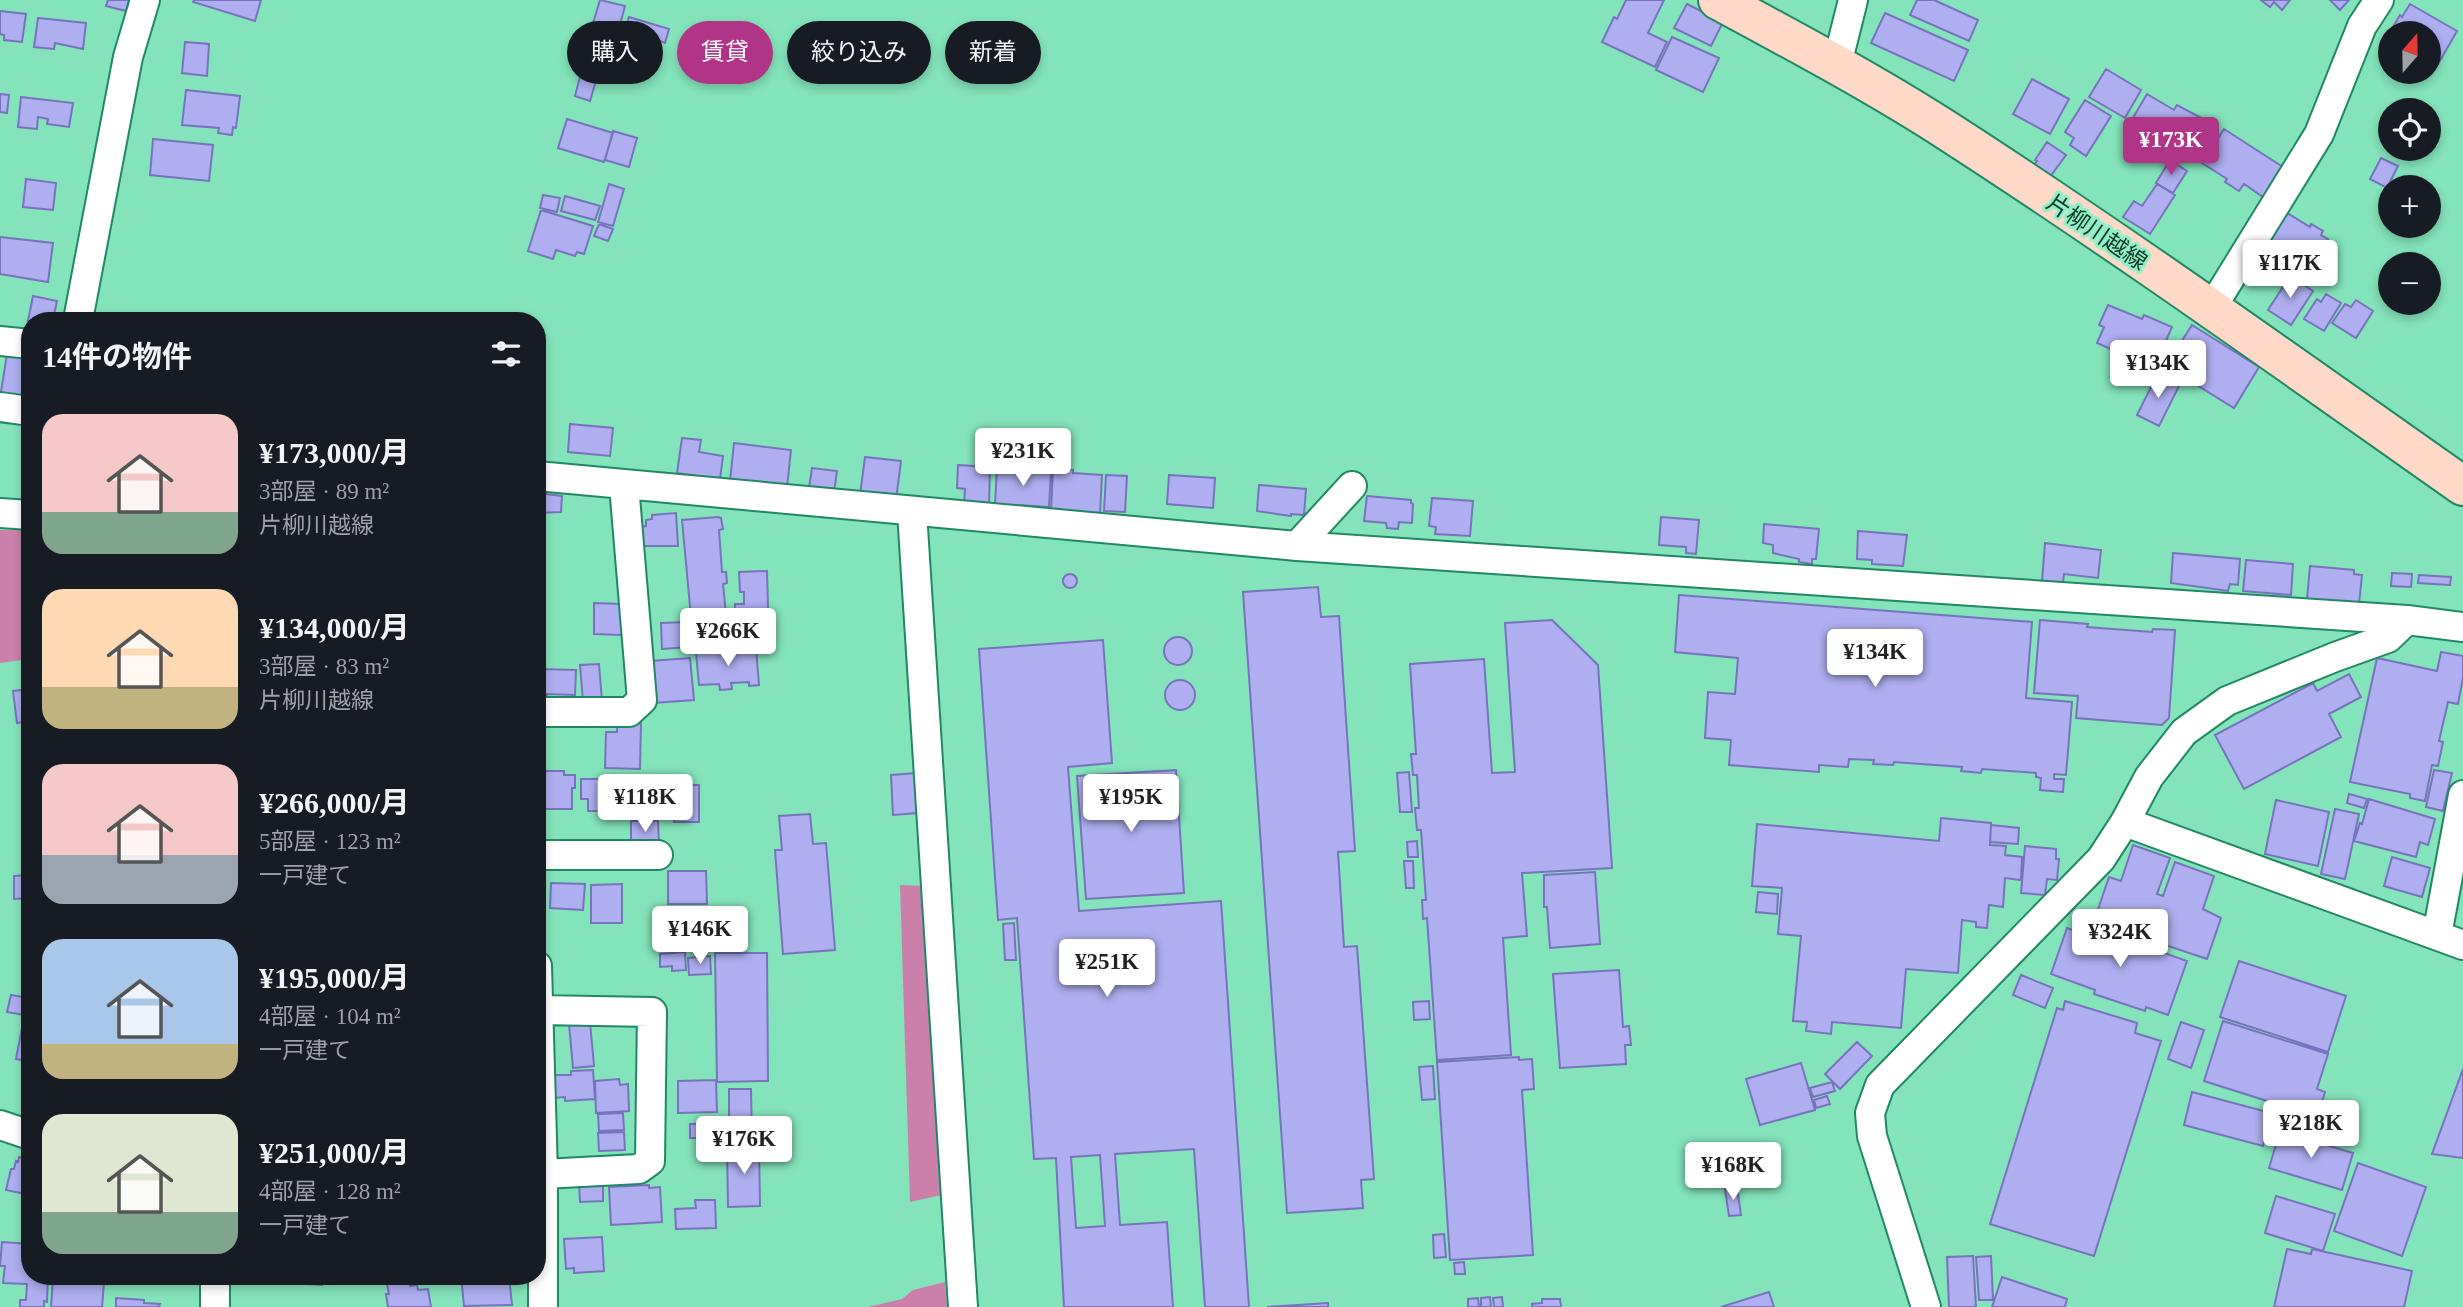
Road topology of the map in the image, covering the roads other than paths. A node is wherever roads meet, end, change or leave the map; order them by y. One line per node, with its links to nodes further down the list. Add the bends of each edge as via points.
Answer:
1 (145, 0): 7 (street, via 128,57)
2 (1718, 0): 5 (main road, 片柳川越線)
3 (1853, 0): 5 (street)
4 (2379, 0): 6 (street, via 2362,26 2319,134)
5 (1837, 64): 6 (main road, 片柳川越線, via 1943,128)
6 (2211, 309): 15 (main road, 片柳川越線)
7 (80, 312)
8 (0, 341): 9 (street)
9 (21, 343)
10 (0, 407): 11 (street)
11 (21, 410)
12 (546, 478): 13 (street)
13 (624, 485): 16 (street); 22 (street, via 642,700 629,712)
14 (1352, 486): 19 (street)
15 (2463, 486)
16 (912, 512): 19 (street); 36 (street)
17 (0, 513): 18 (street)
18 (21, 514)
19 (1297, 546): 20 (street)
20 (2406, 620): 21 (street); 24 (street, via 2388,638 2227,701 2184,732 2148,777)
21 (2463, 627)
22 (546, 712)
23 (2463, 795): 27 (street)
24 (2125, 822): 27 (street); 37 (street, via 2101,859 1880,1085 1870,1113 1872,1136)
25 (546, 855): 26 (street)
26 (658, 855)
27 (2450, 940)
28 (546, 1010): 31 (street, via 652,1012 650,1161 639,1169)
29 (0, 1125): 30 (street)
30 (21, 1132)
31 (546, 1174)
32 (215, 1285): 34 (street)
33 (542, 1285): 35 (street)
34 (215, 1307)
35 (543, 1307)
36 (963, 1307)
37 (1926, 1307)

